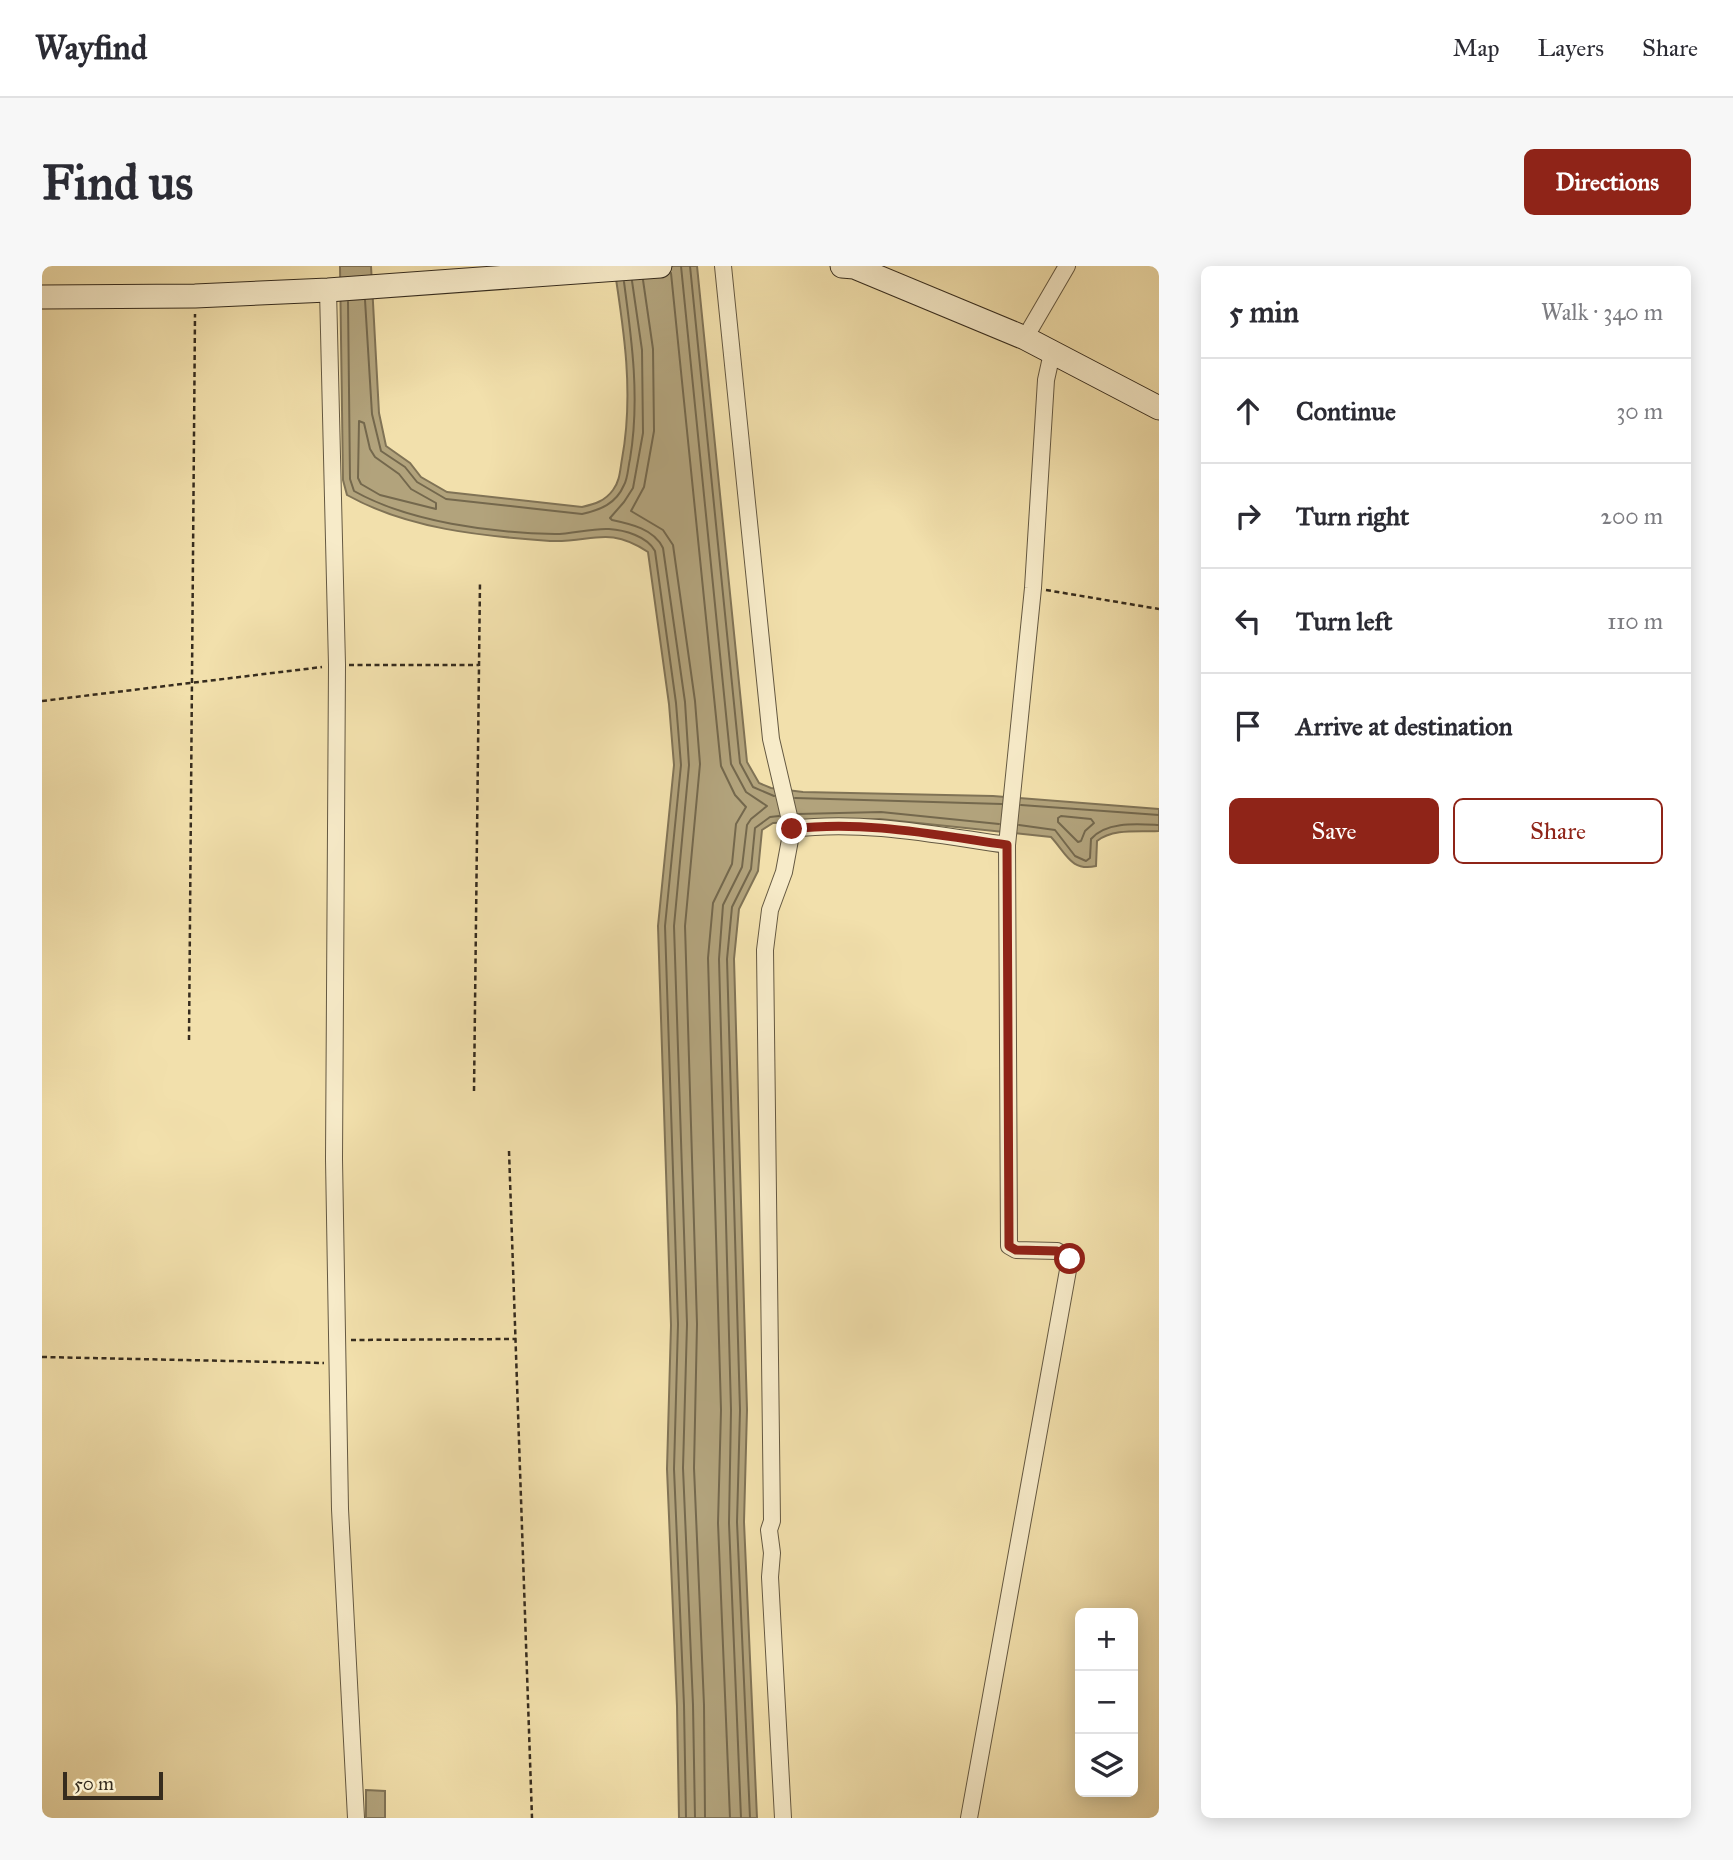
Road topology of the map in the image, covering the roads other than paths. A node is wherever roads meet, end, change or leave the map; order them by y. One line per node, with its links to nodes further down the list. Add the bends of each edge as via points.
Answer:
1 (660, 266): 5 (street)
2 (723, 266): 10 (street, via 771,739)
3 (842, 266): 7 (street)
4 (1067, 266): 7 (street)
5 (328, 289): 6 (street); 12 (street, via 337,665 334,1159 340,1509)
6 (42, 297)
7 (1025, 338): 8 (street)
8 (1052, 353): 9 (street); 11 (street, via 1046,380 1033,588)
9 (1159, 408)
10 (792, 829): 11 (street, via 887,828); 13 (street, via 770,911 765,950 769,1530)
11 (1007, 845): 14 (street, via 1009,1246 1057,1251 1070,1259)
12 (356, 1818)
13 (783, 1818)
14 (968, 1818)

